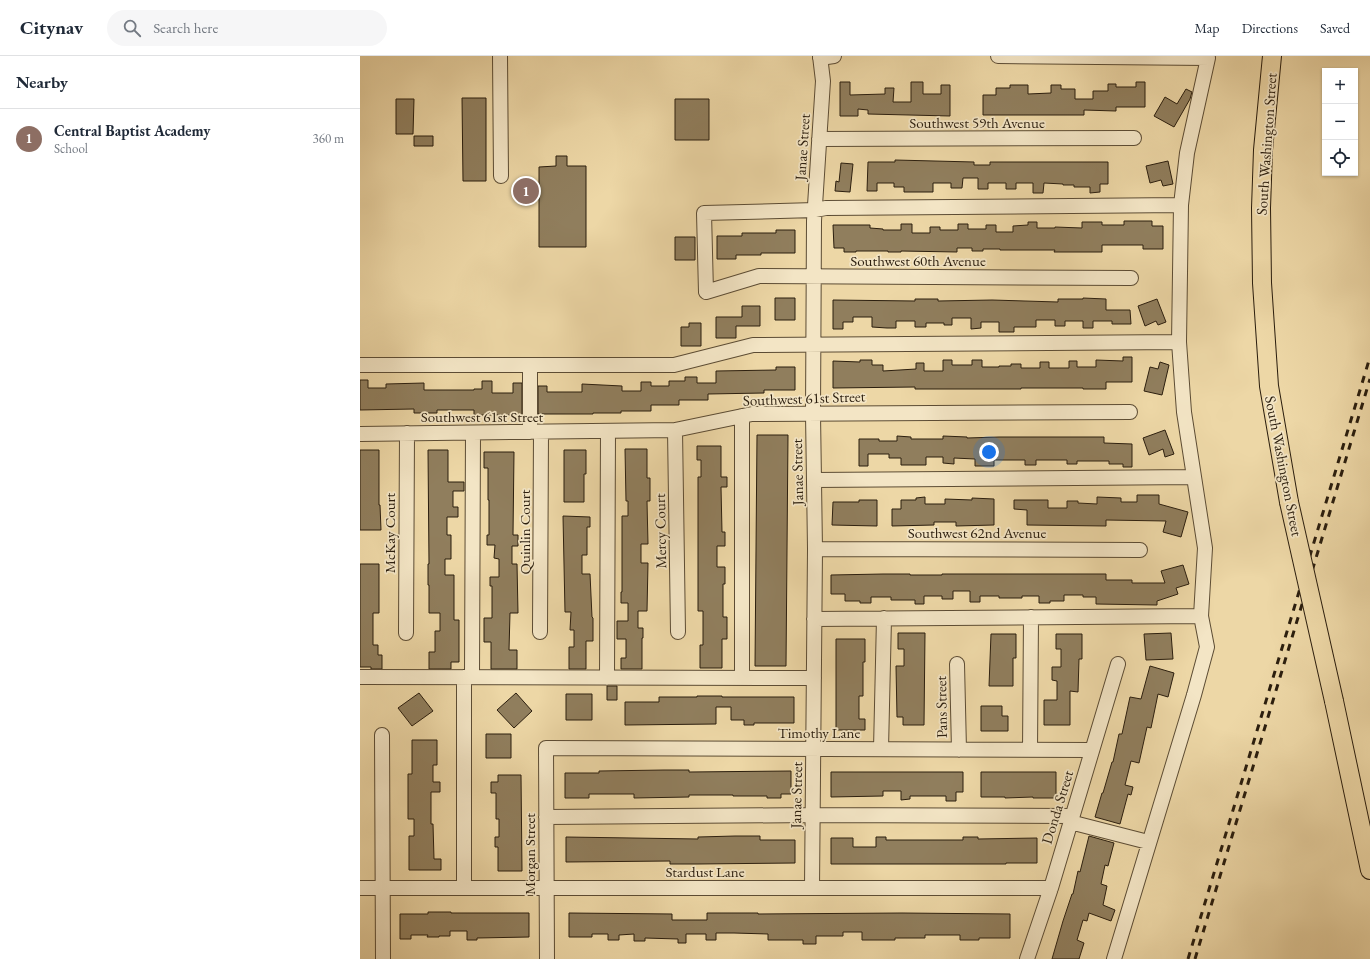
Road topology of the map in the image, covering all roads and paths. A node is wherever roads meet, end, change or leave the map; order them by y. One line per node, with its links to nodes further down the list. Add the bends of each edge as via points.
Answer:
1 (500, 56): 8 (street)
2 (834, 56): 5 (street)
3 (998, 56): 9 (street, via 1208,58 1187,153)
4 (1272, 56): 55 (main road, South Washington Street, bridge, via 1263,150 1261,208 1262,283 1269,386 1289,502)
5 (820, 57): 7 (street, Janae Street, via 823,81)
6 (1134, 138): 7 (street, Southwest 59th Avenue)
7 (819, 139): 10 (street, Janae Street)
8 (501, 176)
9 (1181, 205): 10 (street); 13 (street)
10 (815, 210): 11 (street, Janae Street); 11 (street, Southwest 60th Avenue, via 704,213 706,292 759,276)
11 (815, 277): 12 (street, Southwest 60th Avenue); 14 (street, Janae Street)
12 (1131, 278)
13 (1179, 342): 14 (street); 26 (street, via 1184,412)
14 (815, 345): 16 (street, via 753,346 674,365); 18 (street, Janae Street)
15 (360, 365): 16 (street)
16 (530, 365): 22 (street, Quinlin Court)
17 (1130, 412): 18 (street, Southwest 61st Street)
18 (814, 414): 19 (street, Southwest 61st Street); 27 (street, Janae Street)
19 (742, 416): 20 (street, Southwest 61st Street); 42 (street)
20 (675, 430): 21 (street, Southwest 61st Street); 35 (street, Mercy Court)
21 (608, 431): 22 (street, Southwest 61st Street); 41 (street)
22 (536, 432): 24 (street, Southwest 61st Street); 34 (street, Quinlin Court)
23 (407, 433): 24 (street, Southwest 61st Street); 25 (street, Southwest 61st Street); 36 (street, McKay Court)
24 (473, 433): 40 (street)
25 (360, 434)
26 (1193, 477): 27 (street); 30 (street, via 1205,548)
27 (814, 480): 28 (street, Janae Street)
28 (815, 549): 29 (street, Southwest 62nd Avenue); 33 (street, Janae Street)
29 (1140, 550)
30 (1201, 616): 31 (street); 54 (street, via 1207,647)
31 (1031, 617): 32 (street); 49 (street)
32 (884, 618): 33 (street); 47 (street)
33 (814, 619): 43 (street, Janae Street)
34 (540, 632)
35 (678, 632)
36 (406, 633)
37 (957, 664): 48 (street, Pans Street)
38 (1118, 664): 50 (street, Donda Street)
39 (360, 677): 40 (street)
40 (468, 678): 41 (street); 58 (street)
41 (607, 678): 42 (street)
42 (742, 678): 43 (street)
43 (814, 678): 46 (street, Janae Street)
44 (382, 735): 57 (street)
45 (546, 748): 46 (street, Timothy Lane); 52 (street, Morgan Street)
46 (814, 749): 47 (street, Timothy Lane); 51 (street, Janae Street)
47 (881, 749): 48 (street, Timothy Lane)
48 (959, 750): 49 (street, Timothy Lane)
49 (1030, 750): 50 (street, Timothy Lane)
50 (1092, 750): 53 (street, Donda Street)
51 (813, 815): 52 (street); 53 (street); 60 (street, Janae Street)
52 (546, 817): 59 (street, Morgan Street)
53 (1071, 819): 54 (street); 61 (street, Donda Street)
54 (1148, 842): 65 (street)
55 (1370, 870)
56 (360, 888): 57 (street, Stardust Lane)
57 (383, 888): 58 (street, Stardust Lane); 62 (street)
58 (464, 888): 59 (street, Stardust Lane)
59 (547, 888): 60 (street, Stardust Lane); 63 (street, Morgan Street)
60 (812, 888): 61 (street, Stardust Lane)
61 (1051, 888): 64 (street, Donda Street)
62 (383, 959)
63 (547, 959)
64 (1027, 959)
65 (1114, 959)

